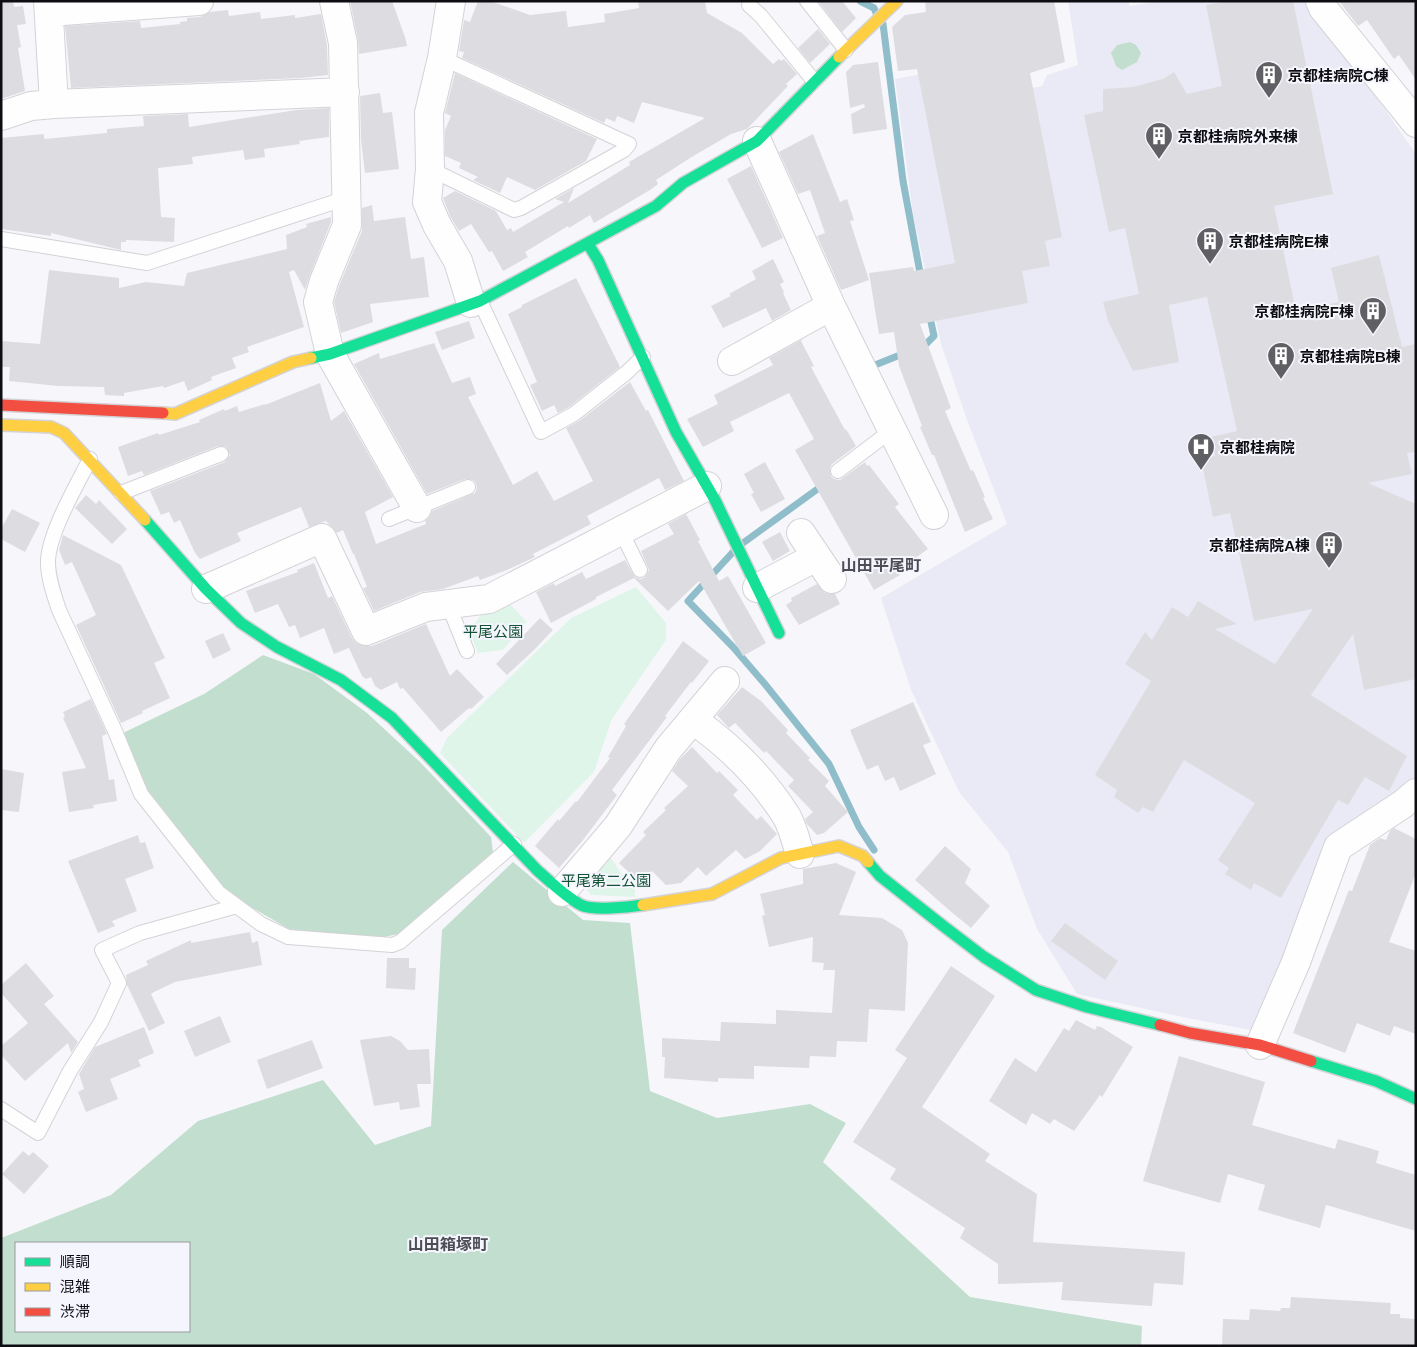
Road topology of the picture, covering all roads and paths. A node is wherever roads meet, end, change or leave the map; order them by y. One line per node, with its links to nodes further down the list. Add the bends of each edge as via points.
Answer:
1 (198, 1): 8 (street)
2 (334, 1): 12 (street, via 343,42)
3 (451, 1): 10 (street)
4 (807, 1): 9 (lane)
5 (897, 1): 9 (street)
6 (1320, 1): 15 (street)
7 (749, 5): 11 (lane)
8 (48, 7): 13 (street)
9 (846, 50): 11 (street)
10 (442, 58): 17 (street, via 429,113); 17 (lane, via 629,144 624,150 514,210)
11 (814, 81): 16 (street)
12 (345, 92): 13 (street); 18 (street)
13 (54, 104): 14 (street, via 31,106)
14 (1, 116)
15 (1416, 123)
16 (757, 141): 20 (street, via 683,183 656,206); 22 (street)
17 (430, 169): 21 (street, via 428,202)
18 (346, 198): 19 (lane, via 147,264); 23 (street, via 346,225 318,302)
19 (1, 239)
20 (588, 244): 21 (street); 24 (street)
21 (476, 302): 23 (street); 24 (lane, via 541,432 574,414)
22 (831, 306): 25 (street); 28 (street)
23 (330, 354): 26 (street, via 293,362 175,414); 35 (street)
24 (643, 357): 32 (street, via 676,432)
25 (732, 361)
26 (1, 405)
27 (1, 425): 30 (street, via 51,427 64,433)
28 (892, 430): 31 (lane); 36 (street)
29 (221, 454): 34 (lane)
30 (90, 459): 34 (street); 54 (lane, via 56,528 48,560 52,589 141,794 219,893)
31 (838, 471)
32 (707, 486): 38 (street); 43 (street)
33 (468, 487): 35 (lane)
34 (121, 492): 44 (street)
35 (417, 508): 37 (lane)
36 (934, 515)
37 (389, 519)
38 (621, 530): 41 (lane); 45 (street, via 489,599)
39 (801, 533): 40 (street)
40 (816, 557): 42 (street); 43 (street)
41 (640, 570)
42 (832, 579)
43 (757, 588): 46 (street)
44 (206, 589): 45 (street, via 322,538 366,631 426,607); 51 (street, via 241,623 277,647 341,680 392,718)
45 (448, 604): 47 (lane)
46 (779, 633)
47 (466, 651)
48 (724, 682): 49 (street)
49 (693, 720): 52 (street, via 717,736 758,778 788,818); 53 (street, via 668,749 618,826)
50 (1416, 793): 55 (street, via 1338,847 1296,962)
51 (514, 844): 53 (street); 54 (lane, via 400,942 392,945 288,937 261,924)
52 (800, 854): 53 (street, via 781,858 712,894 622,908 583,906); 55 (street, via 839,846 863,856 880,876 949,931 1036,990 1087,1007 1168,1027)
53 (562, 892)
54 (237, 906): 57 (lane, via 140,933 102,950 119,983 101,1022 70,1071 38,1133)
55 (1260, 1045): 56 (street, via 1376,1081)
56 (1416, 1099)
57 (1, 1109)

